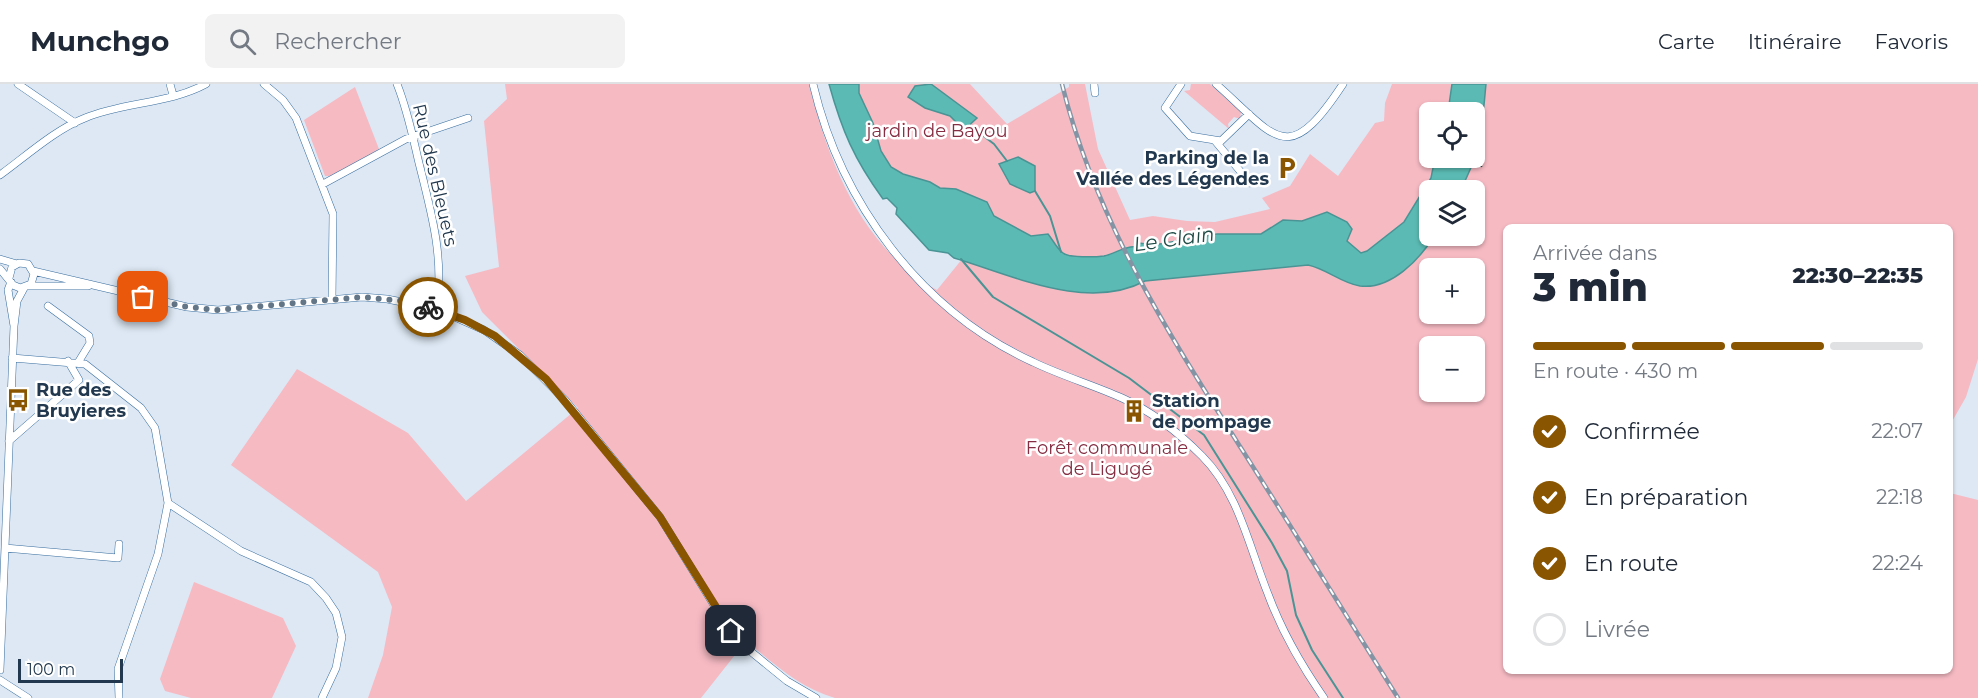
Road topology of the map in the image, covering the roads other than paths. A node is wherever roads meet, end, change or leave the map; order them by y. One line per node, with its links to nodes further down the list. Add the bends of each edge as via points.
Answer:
1 (18, 84): 16 (street)
2 (170, 84): 13 (street)
3 (206, 84): 11 (street)
4 (264, 84): 21 (street, via 296,118)
5 (397, 84): 17 (street, Rue des Bleuets)
6 (813, 84): 46 (street, via 845,173 886,246 931,294 975,331 1031,362 1140,407 1212,466 1232,499 1285,635)
7 (1094, 84): 12 (street)
8 (1181, 84): 18 (street, via 1165,108 1190,136)
9 (1216, 84): 14 (street)
10 (1342, 84): 14 (street, via 1312,126 1292,136 1271,135)
11 (190, 87): 13 (street)
12 (1095, 93)
13 (173, 95): 16 (street, via 113,108)
14 (1249, 114): 18 (street)
15 (468, 118): 17 (street)
16 (75, 123): 19 (street)
17 (413, 136): 21 (street); 31 (street, Rue des Bleuets, via 438,239)
18 (1216, 142): 20 (street)
19 (0, 175)
20 (1250, 183)
21 (323, 184): 29 (street, via 334,222)
22 (0, 259): 23 (street)
23 (17, 264): 25 (street, via 27,264); 26 (street, via 10,270)
24 (0, 269): 26 (street)
25 (33, 271): 27 (street); 28 (street, via 34,278)
26 (10, 280): 28 (street, via 16,287); 32 (street)
27 (100, 286): 28 (street); 29 (street, via 187,307 218,310)
28 (26, 287): 32 (street, via 17,301)
29 (332, 300): 31 (street, via 387,299)
30 (48, 306): 35 (street, via 88,336 90,344)
31 (437, 309): 45 (street, via 495,336 546,379 660,517 720,615 744,646)
32 (14, 326): 33 (street)
33 (12, 358): 34 (street); 36 (street)
34 (68, 361): 35 (street); 36 (street, via 79,380)
35 (79, 362): 37 (street, via 124,392 150,420 155,428)
36 (9, 441): 39 (street)
37 (168, 503): 43 (street, via 158,554 118,669); 44 (street, via 241,551 311,582 326,598 336,613 342,637 336,668)
38 (119, 544): 39 (street, via 118,558)
39 (4, 548): 40 (street)
40 (0, 670)
41 (0, 680): 42 (street)
42 (28, 698)
43 (119, 698)
44 (322, 698)
45 (816, 698)
46 (1324, 698)

